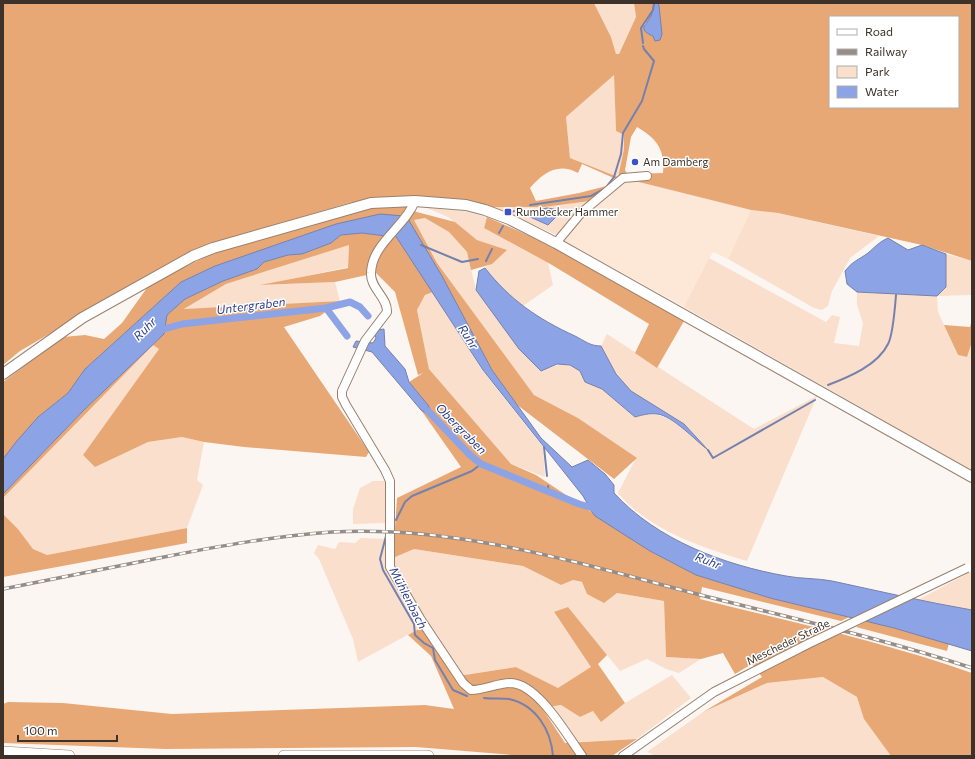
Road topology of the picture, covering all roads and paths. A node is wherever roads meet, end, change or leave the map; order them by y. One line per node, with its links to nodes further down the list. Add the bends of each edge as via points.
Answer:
1 (646, 176): 3 (street, via 623,178 581,214)
2 (415, 200): 3 (main road, via 454,203 485,210); 4 (main road, via 386,201 361,206 202,252 92,312 54,336); 11 (street, via 375,257 371,269 372,281 388,310 365,341 343,386 342,397 388,477 392,572 460,680 467,687 476,690 512,683 525,687 539,698)
3 (556, 243): 5 (main road)
4 (3, 374)
5 (972, 477)
6 (970, 566): 12 (street, Mescheder Straße, bridge, via 714,692)
7 (3, 752): 8 (highway)
8 (70, 756)
9 (284, 756): 10 (highway)
10 (428, 756)
11 (582, 756)
12 (623, 756)

